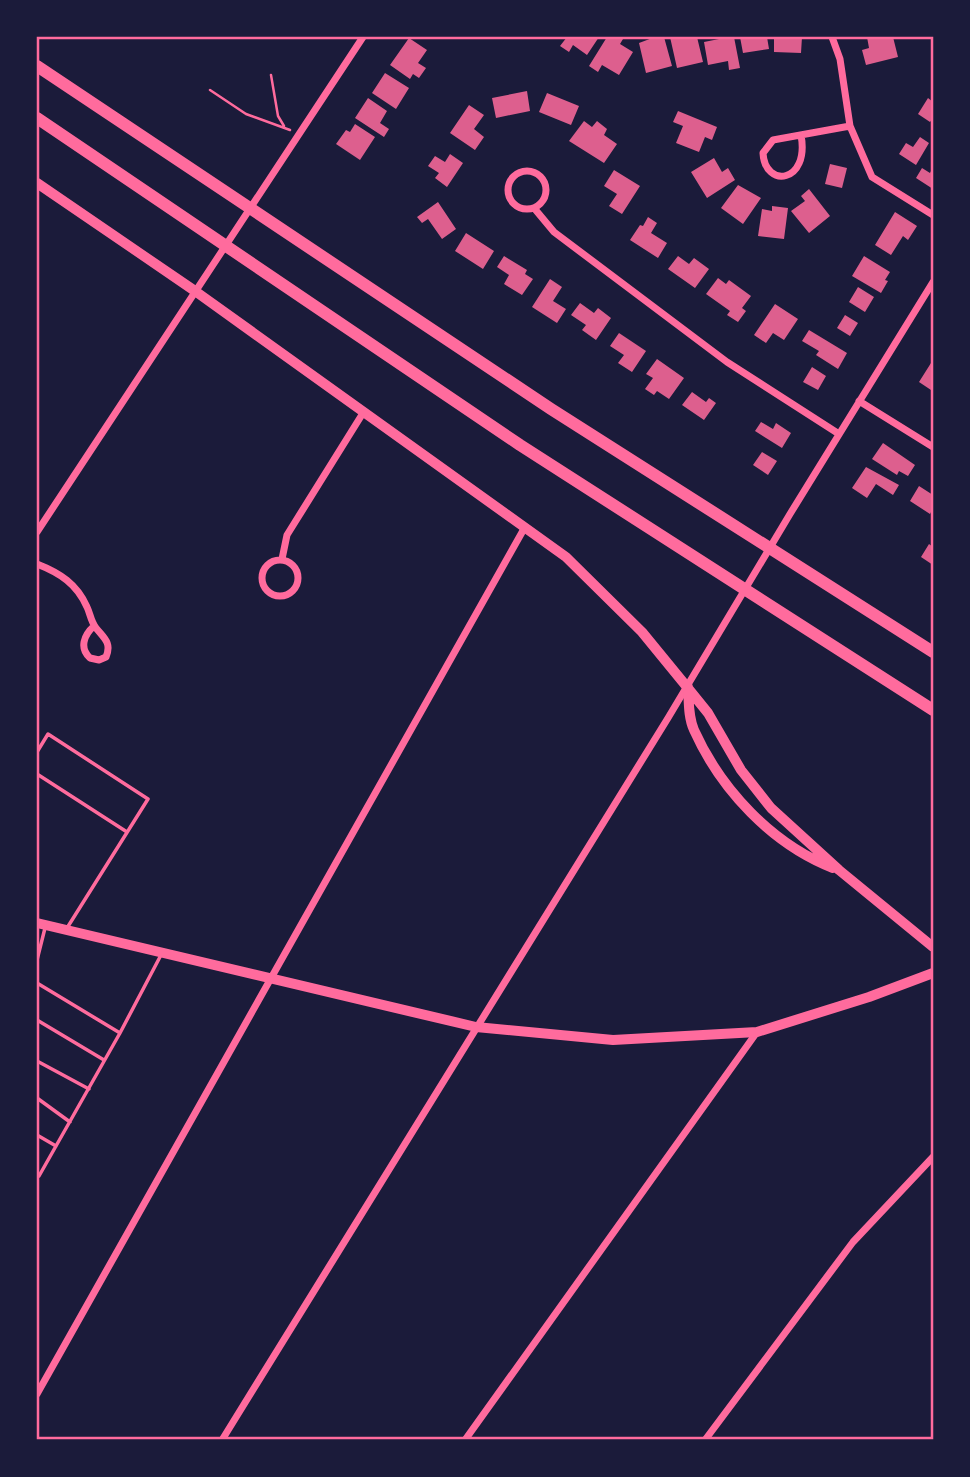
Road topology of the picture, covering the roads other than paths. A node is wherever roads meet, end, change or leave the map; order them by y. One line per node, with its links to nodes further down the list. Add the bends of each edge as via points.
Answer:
1 (363, 37): 11 (street)
2 (832, 37): 5 (street, via 840,59)
3 (37, 66): 21 (highway, via 551,409)
4 (37, 118): 23 (highway, via 520,445)
5 (850, 127): 6 (street); 9 (street, via 872,177)
6 (801, 135): 6 (street, via 773,140 766,146 762,153 766,168 785,176 796,170 801,163)
7 (37, 183): 11 (main road)
8 (534, 208): 8 (street, via 544,198 545,184 536,173 521,173 510,182 510,197 520,207); 14 (street, via 554,232 727,362)
9 (933, 215)
10 (933, 282): 12 (street)
11 (195, 291): 13 (main road); 17 (street)
12 (859, 401): 14 (street); 15 (street)
13 (363, 413): 16 (main road); 18 (street, via 287,535)
14 (839, 434): 22 (street)
15 (933, 447)
16 (525, 527): 22 (main road, via 608,597); 34 (street)
17 (37, 532)
18 (282, 559): 18 (street, via 293,565 298,577 295,589 278,596 266,590 261,579 265,566)
19 (37, 564): 20 (street, via 56,571 79,591)
20 (94, 626): 20 (street, via 108,643 106,657 99,660 90,658 84,648 84,639)
21 (933, 652)
22 (687, 687): 27 (main road, via 771,808); 27 (main road, via 694,729 730,789 765,827 812,859); 37 (street)
23 (933, 710)
24 (37, 752): 26 (lane, via 48,734 148,799)
25 (37, 774): 26 (lane)
26 (127, 832): 29 (lane)
27 (839, 870): 30 (main road)
28 (42, 924): 29 (main road); 32 (lane)
29 (66, 930): 31 (main road)
30 (933, 947)
31 (162, 953): 34 (main road); 39 (lane)
32 (37, 960)
33 (933, 973): 38 (main road)
34 (271, 979): 37 (main road); 49 (street)
35 (37, 984): 39 (lane)
36 (37, 1020): 40 (lane)
37 (476, 1027): 38 (main road, via 613,1040); 50 (street)
38 (757, 1032): 51 (street)
39 (120, 1033): 40 (lane)
40 (105, 1060): 42 (lane)
41 (37, 1061): 42 (lane)
42 (89, 1089): 44 (lane)
43 (37, 1098): 44 (lane)
44 (70, 1122): 46 (lane)
45 (37, 1135): 46 (lane)
46 (56, 1146): 48 (lane)
47 (933, 1157): 52 (street, via 853,1242)
48 (38, 1175)
49 (37, 1394)
50 (222, 1440)
51 (465, 1440)
52 (705, 1440)

